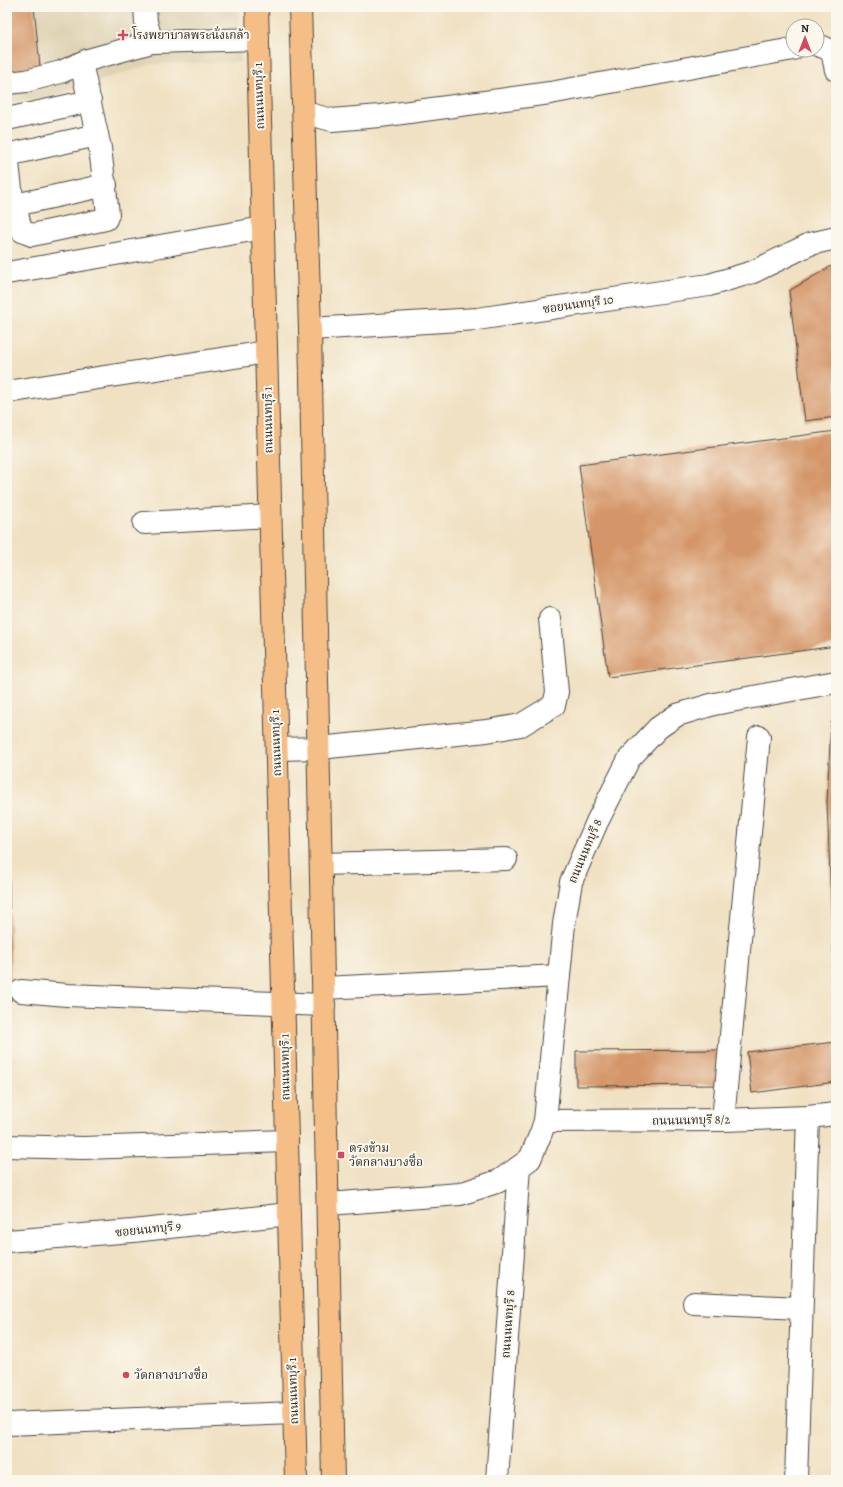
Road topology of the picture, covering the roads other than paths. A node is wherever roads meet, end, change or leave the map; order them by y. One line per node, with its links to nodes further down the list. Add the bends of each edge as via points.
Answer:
1 (145, 7): 5 (street)
2 (257, 7): 4 (main road, ถนนนนทบุรี 1)
3 (300, 7): 12 (main road)
4 (258, 39): 5 (street); 18 (main road, ถนนนนทบุรี 1)
5 (152, 42): 8 (street)
6 (825, 47): 9 (street, via 832,52)
7 (785, 50): 12 (street, via 550,93 396,114 332,120)
8 (81, 63): 10 (street, via 26,81); 11 (street)
9 (836, 70)
10 (7, 83)
11 (90, 101): 13 (street); 14 (street)
12 (305, 113): 21 (main road)
13 (7, 119)
14 (97, 135): 15 (street); 16 (street)
15 (7, 154): 17 (street)
16 (106, 185): 17 (street); 17 (street, via 106,219 32,235 22,231)
17 (11, 199)
18 (263, 228): 20 (street); 22 (main road, ถนนนนทบุรี 1)
19 (836, 238): 21 (street, ซอยนนทบุรี 10, via 810,244 753,272 709,285 477,319)
20 (7, 273)
21 (310, 329): 29 (main road)
22 (266, 352): 23 (street); 24 (main road, ถนนนนทบุรี 1)
23 (7, 392)
24 (270, 516): 25 (street); 30 (main road, ถนนนนทบุรี 1)
25 (144, 523)
26 (550, 619): 29 (street, via 557,692 554,705 521,725 487,731)
27 (836, 682): 33 (street, ถนนนนทบุรี 8, via 714,704 677,715 658,728 629,759 570,882)
28 (760, 737): 39 (street)
29 (319, 748): 30 (street); 32 (main road)
30 (277, 749): 36 (main road, ถนนนนทบุรี 1)
31 (506, 859): 32 (street)
32 (321, 864): 35 (main road)
33 (559, 976): 35 (street); 40 (street, ถนนนนทบุรี 8)
34 (21, 991): 36 (street)
35 (324, 997): 36 (street); 44 (main road)
36 (284, 1003): 41 (main road, ถนนนนทบุรี 1)
37 (836, 1114): 38 (street, ถนนนนทบุรี 8/2)
38 (808, 1117): 39 (street, ถนนนนทบุรี 8/2); 48 (street)
39 (723, 1120): 40 (street, ถนนนนทบุรี 8/2)
40 (545, 1121): 43 (street, ถนนนนทบุรี 8, via 530,1159)
41 (287, 1141): 42 (street, via 83,1148); 45 (main road, ถนนนนทบุรี 1)
42 (7, 1146)
43 (519, 1167): 44 (street, ถนนนนทบุรี 8, via 499,1181 460,1194); 53 (street, ถนนนนทบุรี 8)
44 (328, 1204): 52 (main road)
45 (289, 1214): 46 (street, ซอยนนทบุรี 9, via 133,1231); 49 (main road, ถนนนนทบุรี 1)
46 (7, 1241)
47 (694, 1303): 48 (street)
48 (802, 1308): 54 (street)
49 (294, 1413): 50 (street); 51 (main road, ถนนนนทบุรี 1)
50 (7, 1424)
51 (296, 1480)
52 (334, 1480)
53 (497, 1480)
54 (796, 1480)

